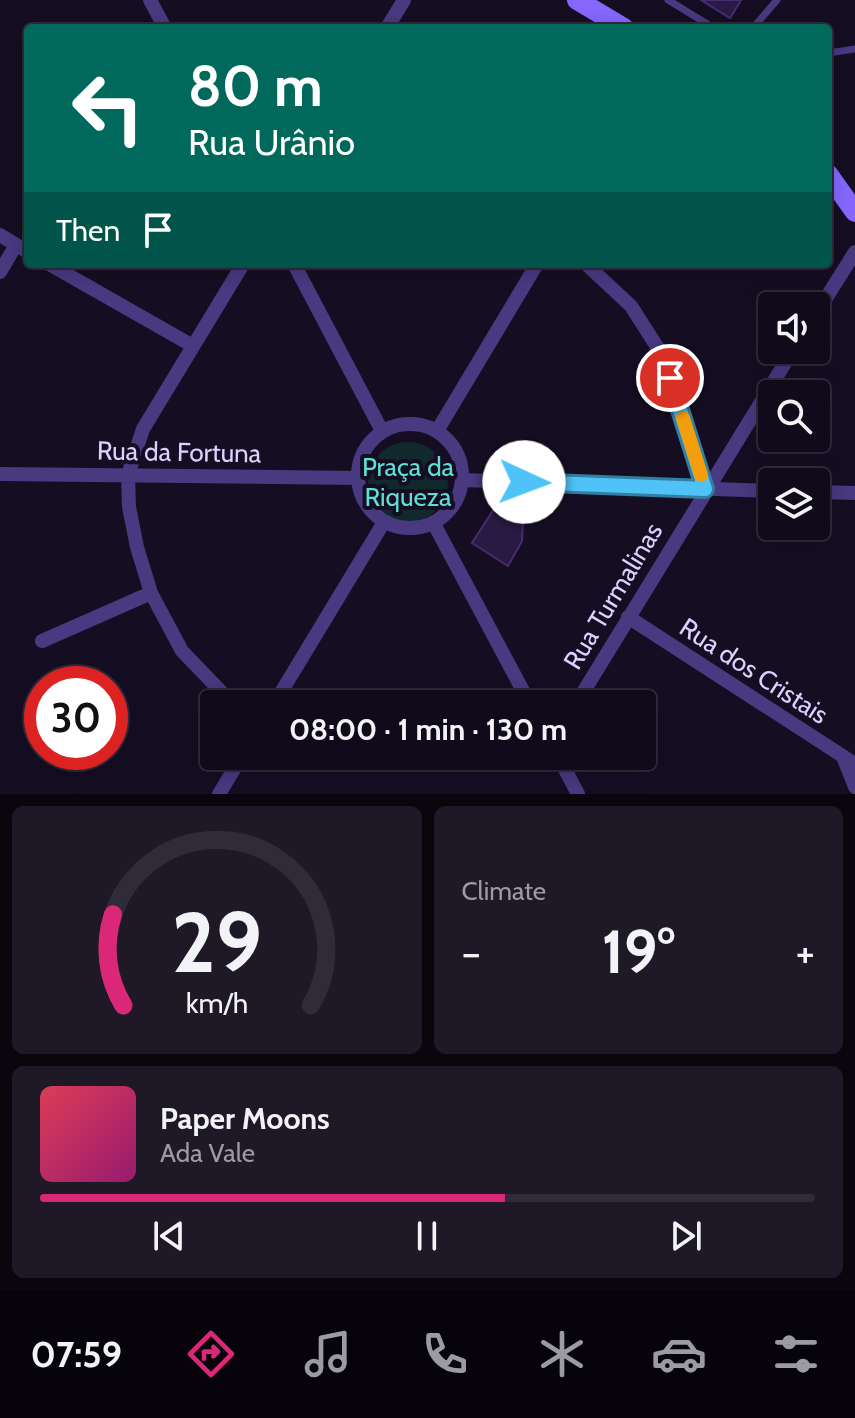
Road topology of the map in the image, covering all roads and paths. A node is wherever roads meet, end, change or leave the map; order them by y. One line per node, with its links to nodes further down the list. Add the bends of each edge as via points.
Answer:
1 (150, 0): 6 (street)
2 (404, 0): 7 (street)
3 (577, 0): 8 (main road)
4 (668, 0): 9 (lane)
5 (777, 0): 10 (lane)
6 (163, 24)
7 (389, 24)
8 (617, 24)
9 (707, 24)
10 (756, 24)
11 (855, 49): 12 (lane)
12 (832, 52)
13 (832, 180): 14 (main road)
14 (855, 212)
15 (0, 235): 16 (street)
16 (22, 249): 23 (street)
17 (855, 252): 24 (street)
18 (56, 268): 25 (street)
19 (241, 268): 25 (street)
20 (296, 268): 27 (street)
21 (535, 268): 28 (street)
22 (590, 268): 33 (street, via 631,306 661,353)
23 (0, 272)
24 (830, 292)
25 (193, 346): 30 (street, via 143,429)
26 (784, 364): 33 (street, Rua Turmalinas)
27 (382, 431): 28 (street, via 410,423); 31 (street, via 364,450)
28 (437, 431): 32 (street, via 457,452)
29 (0, 474): 30 (street, Rua da Fortuna)
30 (128, 475): 31 (street, Rua da Fortuna); 39 (street, via 134,534)
31 (358, 478): 37 (street, via 365,503)
32 (463, 480): 33 (street); 38 (street, via 459,498)
33 (705, 489): 34 (street); 40 (street, Rua Turmalinas)
34 (758, 491)
35 (830, 492): 36 (street)
36 (855, 493)
37 (384, 522): 38 (street, via 417,529); 43 (street)
38 (434, 524): 44 (street)
39 (151, 593): 41 (street); 42 (street, via 182,651)
40 (628, 617): 45 (street, Rua Turmalinas); 46 (street, Rua dos Cristais)
41 (42, 641)
42 (220, 690)
43 (282, 690)
44 (523, 690)
45 (584, 690)
46 (850, 762): 49 (street)
47 (234, 770): 50 (street)
48 (565, 770): 51 (street)
49 (855, 787)
50 (219, 794)
51 (578, 794)

